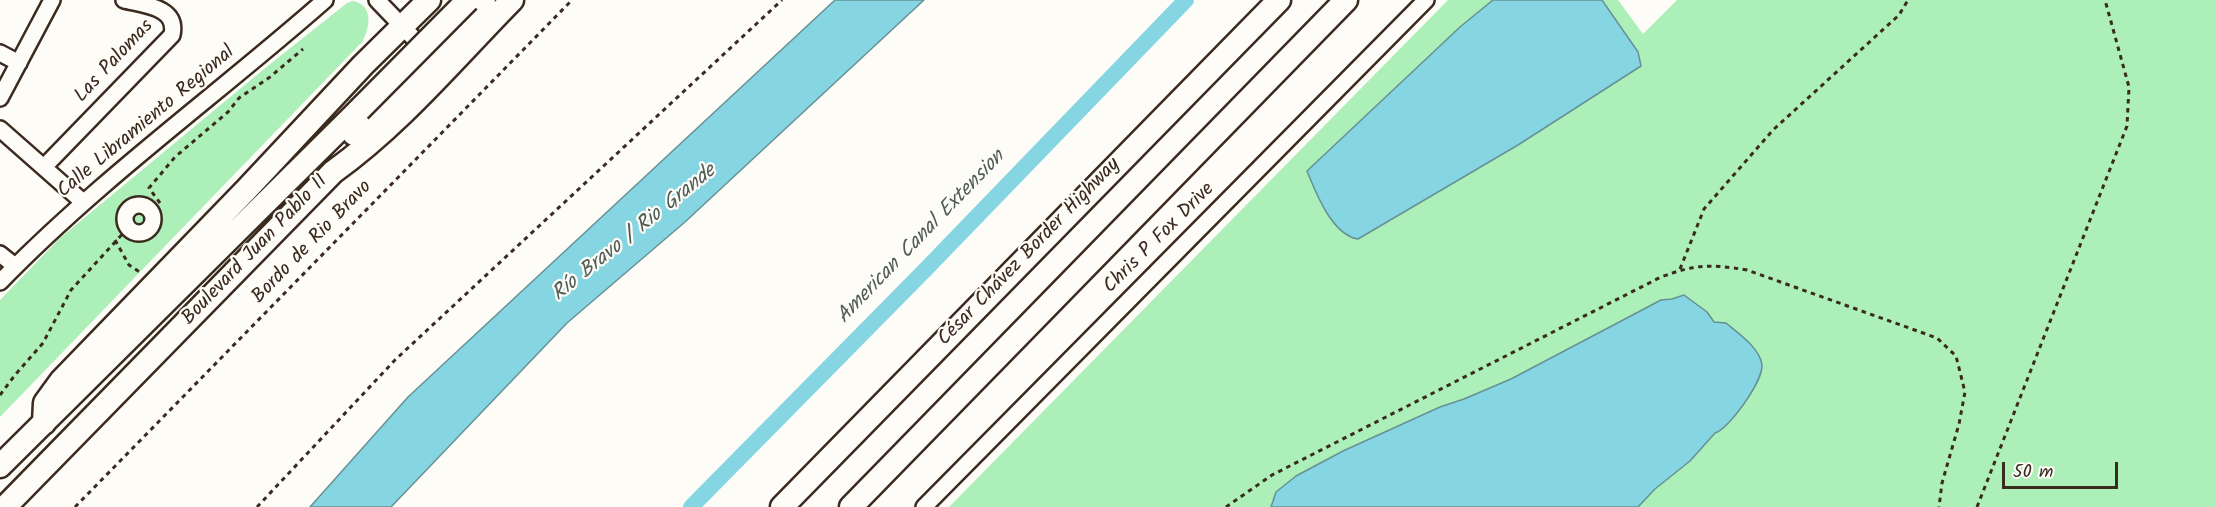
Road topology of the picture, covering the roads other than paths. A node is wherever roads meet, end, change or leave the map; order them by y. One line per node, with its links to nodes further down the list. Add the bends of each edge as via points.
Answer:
1 (52, 0): 16 (street)
2 (124, 0): 21 (street, Las Palomas, via 164,11 172,22 172,35)
3 (325, 0): 23 (street, Calle Libramiento Regional)
4 (377, 0): 12 (street)
5 (468, 0): 27 (highway, Boulevard Juan Pablo II, bridge)
6 (484, 0): 13 (highway)
7 (512, 0): 22 (highway, Boulevard Juan Pablo II, via 362,152)
8 (1280, 0): 30 (highway, César Chávez Border Highway)
9 (1346, 0): 31 (highway)
10 (1426, 0): 32 (street, Chris P Fox Drive)
11 (424, 2): 12 (highway); 13 (street)
12 (402, 26): 15 (street); 17 (highway)
13 (450, 34): 15 (highway)
14 (0, 53): 16 (street)
15 (429, 55): 18 (highway)
16 (19, 63): 19 (street)
17 (363, 65): 18 (highway, via 379,64 390,69 397,78); 27 (highway, via 61,381 45,403)
18 (391, 94): 22 (highway, via 347,143)
19 (0, 98)
20 (0, 129): 21 (street)
21 (44, 167): 23 (street)
22 (333, 172): 29 (highway, Boulevard Juan Pablo II)
23 (83, 202): 25 (street, Calle Libramiento Regional)
24 (0, 254): 25 (street)
25 (15, 266): 26 (street, Calle Libramiento Regional)
26 (0, 282)
27 (44, 423): 28 (highway, Boulevard Juan Pablo II)
28 (0, 466)
29 (5, 507)
30 (782, 507)
31 (851, 507)
32 (924, 507)

